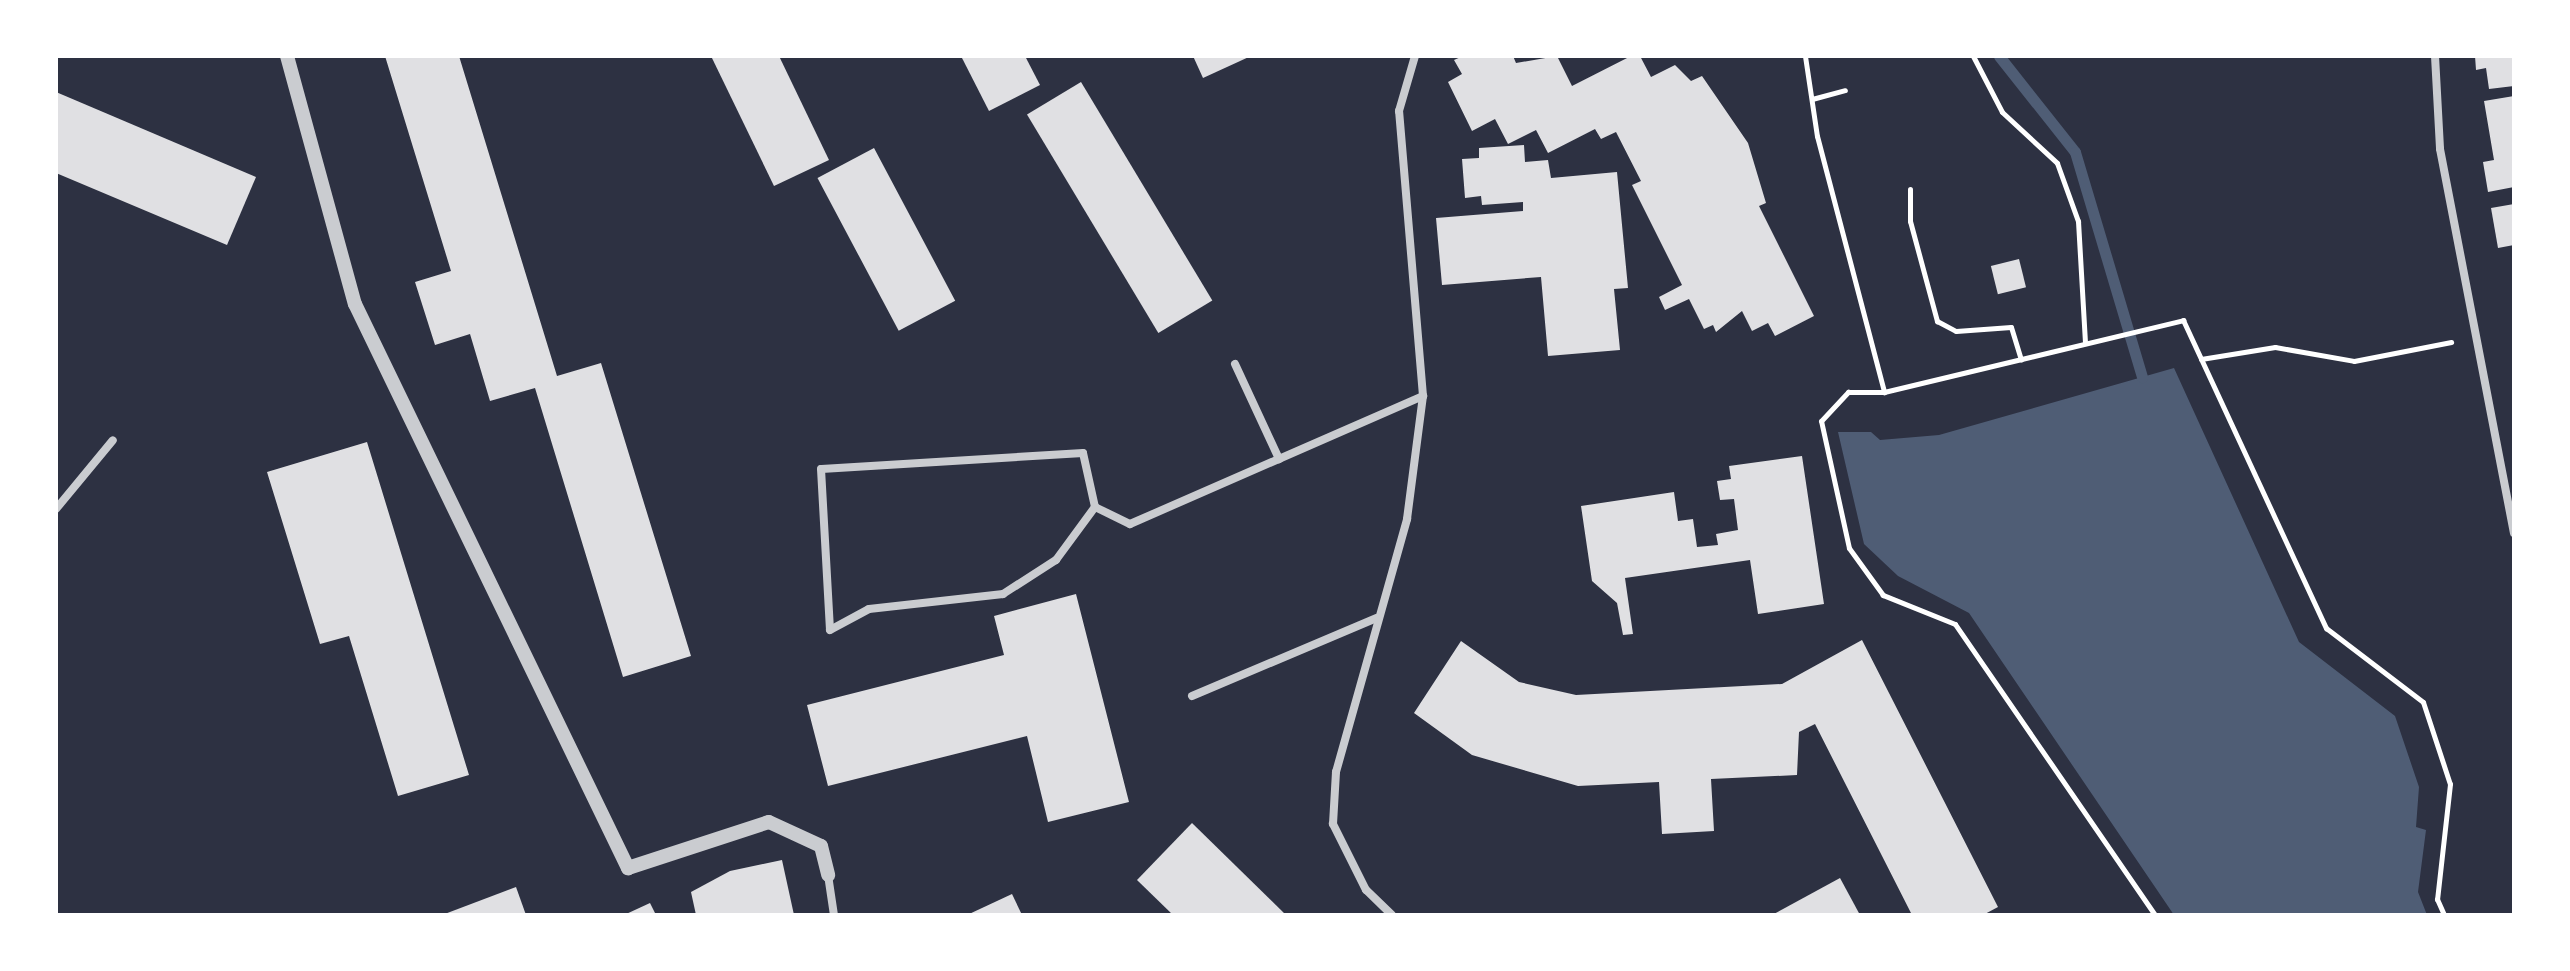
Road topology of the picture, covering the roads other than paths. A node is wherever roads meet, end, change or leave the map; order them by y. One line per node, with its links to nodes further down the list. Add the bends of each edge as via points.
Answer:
1 (287, 56): 13 (street, via 355,304 628,868 769,822 821,846)
2 (1415, 56): 5 (street, via 1399,111)
3 (2435, 56): 10 (street, via 2440,149)
4 (1235, 364): 7 (street)
5 (1423, 396): 7 (street); 11 (street, via 1407,519)
6 (113, 440): 9 (street)
7 (1279, 459): 8 (street, via 1130,524)
8 (1095, 507): 8 (street, via 1056,560 1003,594 869,609 830,630 821,469 1083,453)
9 (56, 509)
10 (2514, 533)
11 (1377, 618): 12 (street); 15 (street, via 1336,772 1333,824 1366,890)
12 (1192, 696)
13 (828, 875): 14 (street)
14 (834, 915)
15 (1392, 915)

